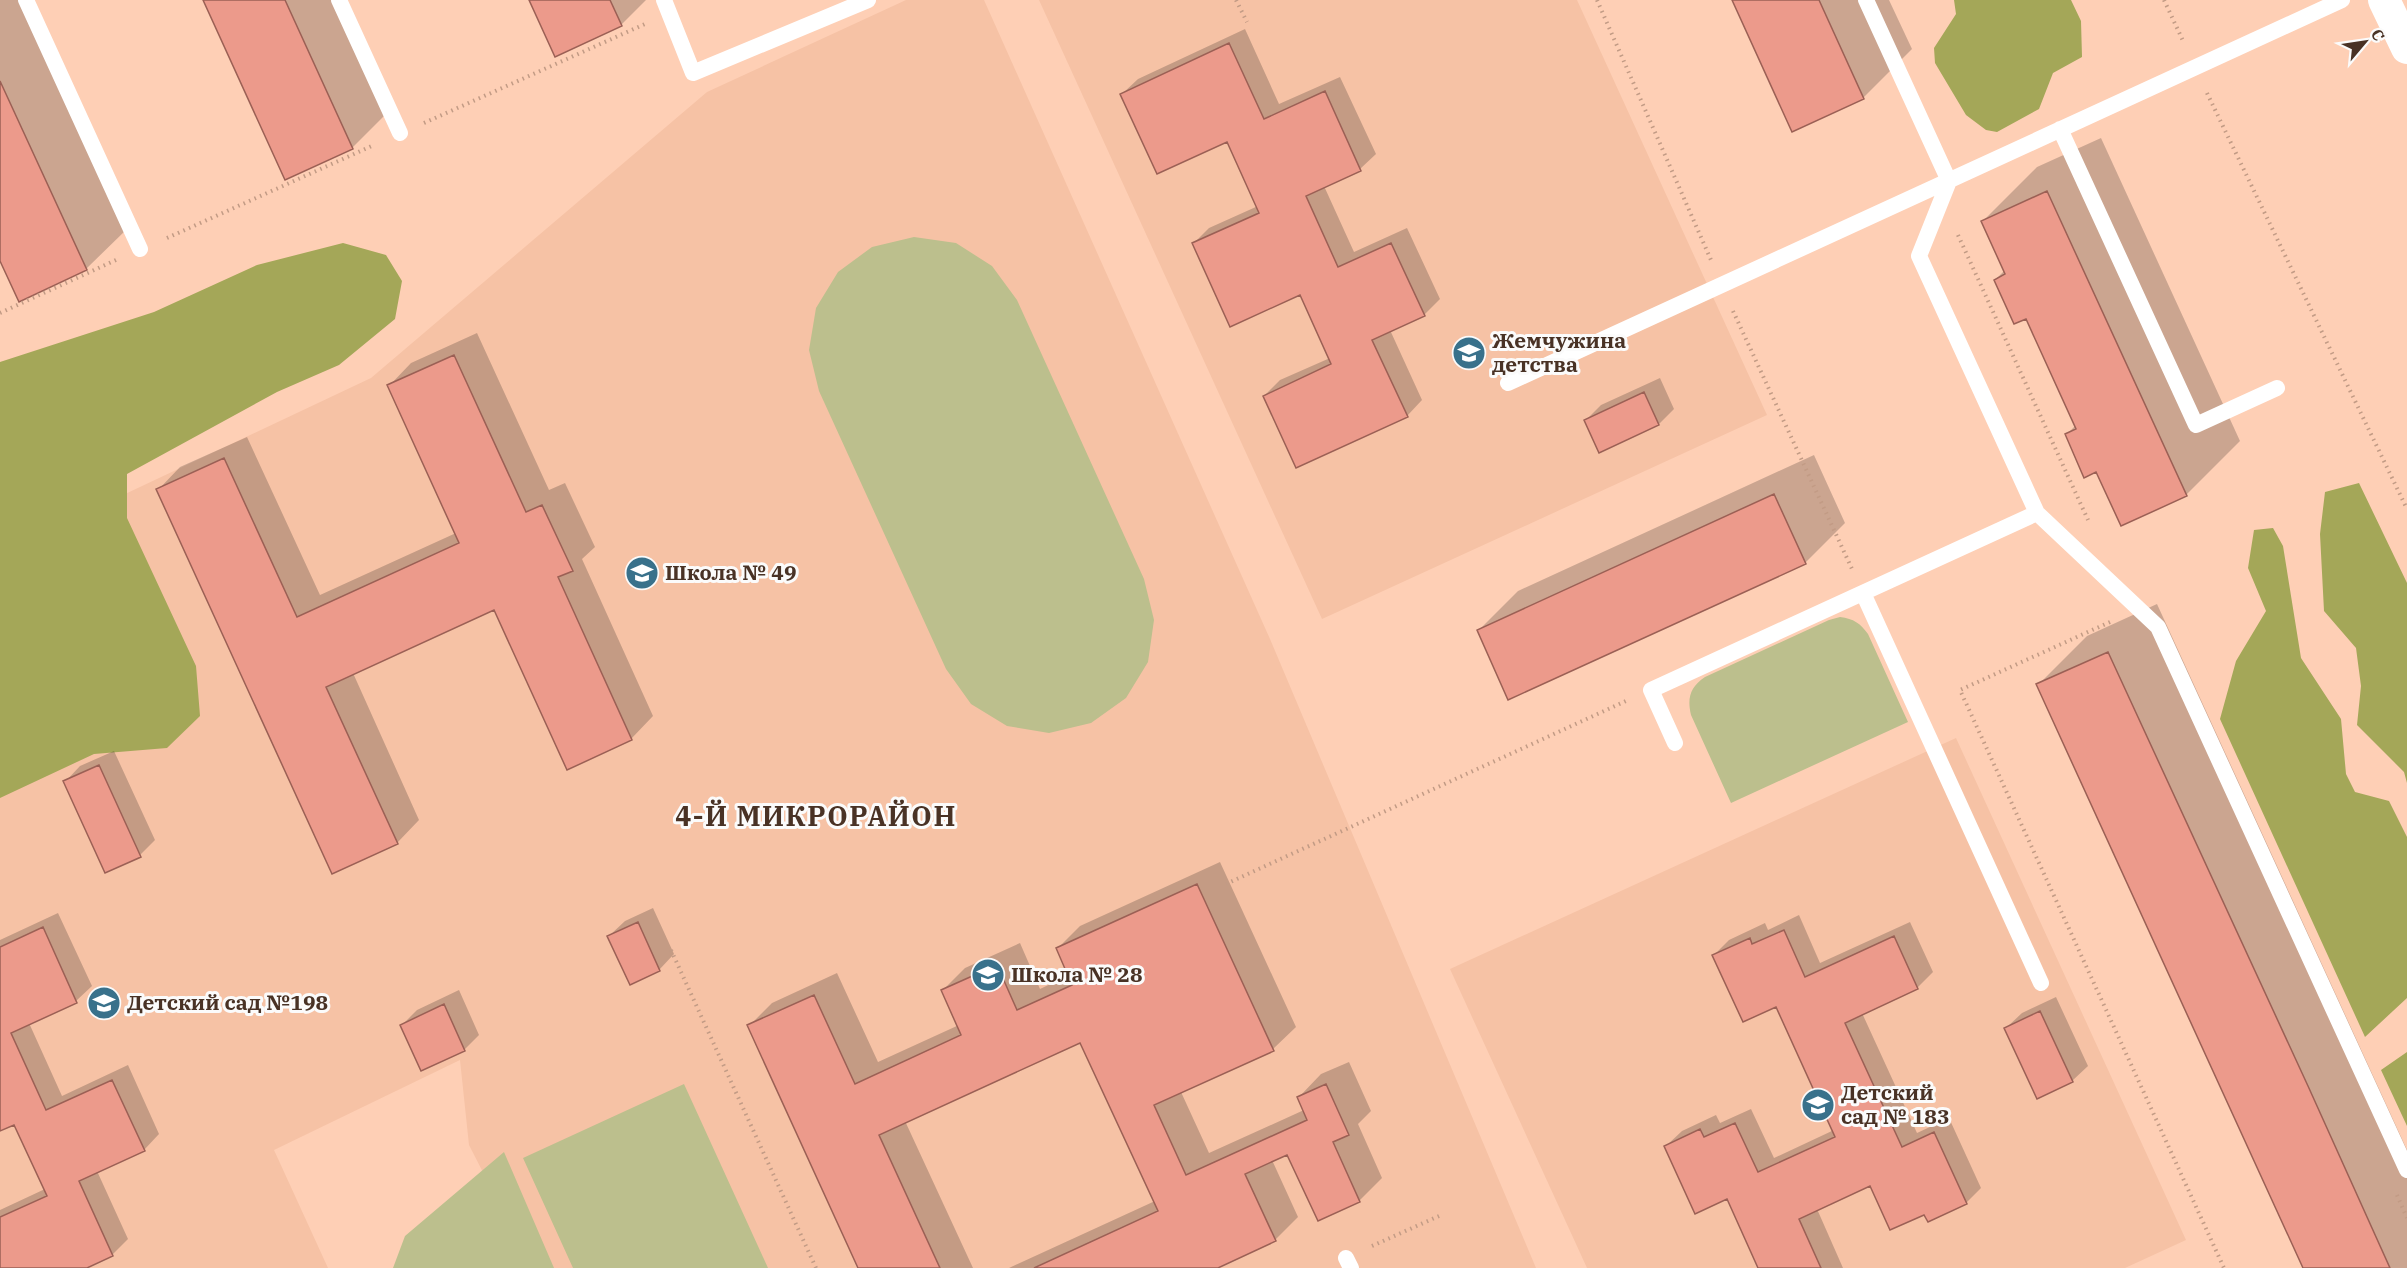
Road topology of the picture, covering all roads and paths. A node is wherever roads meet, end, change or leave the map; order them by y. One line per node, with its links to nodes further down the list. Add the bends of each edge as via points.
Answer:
1 (26, 0): 17 (lane)
2 (339, 0): 14 (lane)
3 (868, 0): 9 (lane, via 693,73)
4 (1236, 0): 10 (path)
5 (1866, 0): 15 (lane)
6 (2164, 0): 12 (path)
7 (2342, 0): 12 (lane)
8 (2384, 0): 11 (street)
9 (667, 7): 14 (path)
10 (1247, 22)
11 (2407, 47)
12 (2195, 67): 13 (lane); 21 (path)
13 (2060, 129): 15 (lane); 20 (lane, via 2196,425)
14 (400, 133): 17 (path)
15 (1949, 181): 16 (lane); 19 (lane)
16 (1942, 200): 22 (lane, via 1919,256); 23 (path)
17 (141, 249): 18 (path)
18 (0, 313)
19 (1508, 383)
20 (2277, 388)
21 (2407, 509)
22 (2037, 513): 24 (lane); 25 (lane)
23 (2091, 526)
24 (2120, 591): 31 (lane, via 2158,627); 35 (path, via 2130,613 1960,690)
25 (1863, 593): 26 (lane); 30 (lane)
26 (1651, 690): 27 (lane); 28 (path)
27 (1676, 743)
28 (1226, 884)
29 (671, 951): 34 (path)
30 (2041, 984)
31 (2407, 1170)
32 (1439, 1216): 33 (path)
33 (1349, 1263)
34 (816, 1268)
35 (2224, 1268)

